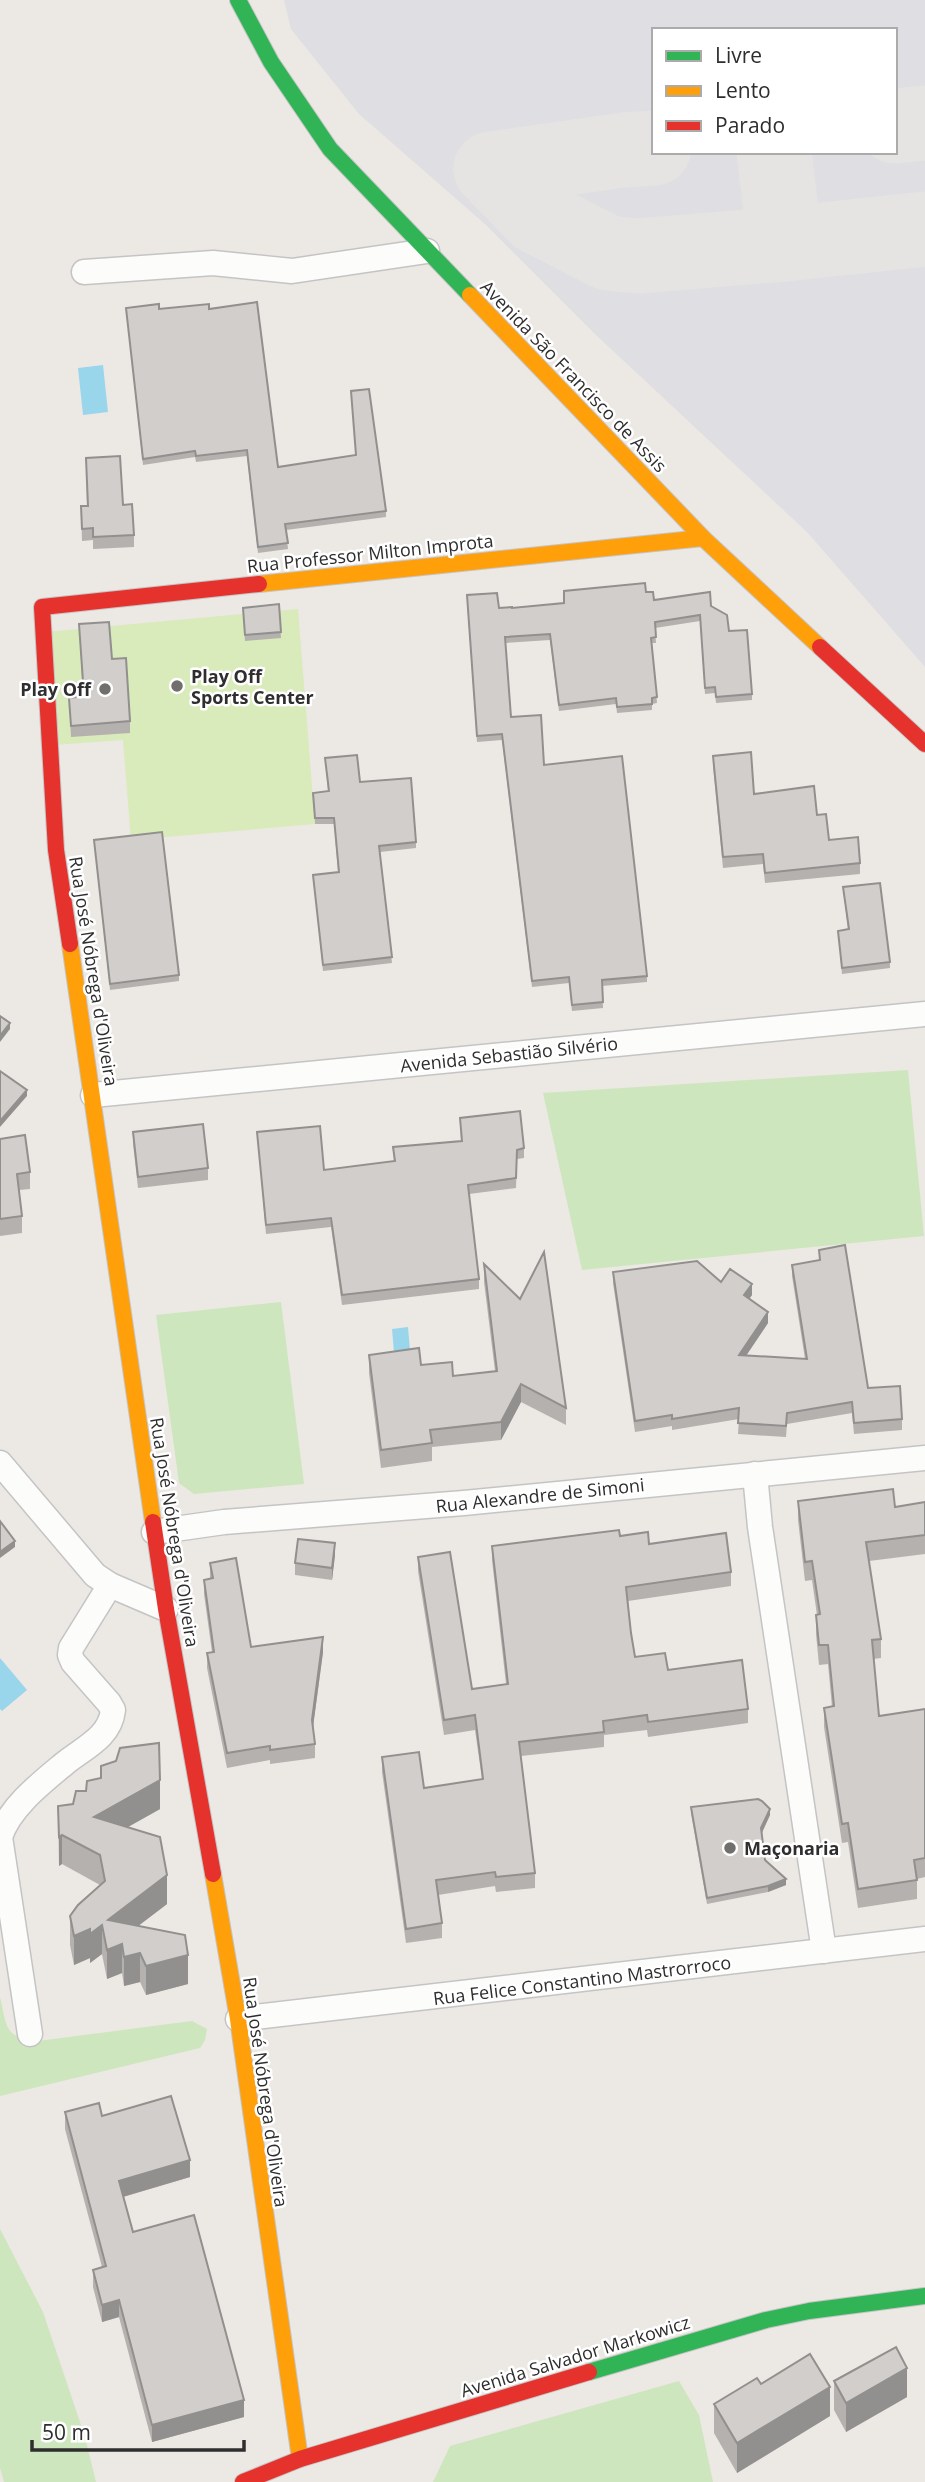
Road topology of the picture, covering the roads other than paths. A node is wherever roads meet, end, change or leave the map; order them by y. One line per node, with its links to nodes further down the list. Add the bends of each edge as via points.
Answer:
1 (238, 0): 2 (street, Avenida São Francisco de Assis, via 271,62 330,149)
2 (427, 251): 3 (street, via 292,271 213,263); 4 (street, Avenida São Francisco de Assis)
3 (84, 272)
4 (703, 538): 5 (street, Rua Professor Milton Improta); 6 (street, Avenida São Francisco de Assis)
5 (42, 607): 8 (street, Rua José Nóbrega d'Oliveira, via 56,850)
6 (925, 744)
7 (925, 1014): 8 (street, Avenida Sebastião Silvério)
8 (93, 1095): 12 (street, Rua José Nóbrega d'Oliveira)
9 (925, 1458): 11 (street, Rua Alexandre de Simoni)
10 (0, 1463): 13 (street, via 87,1565)
11 (755, 1474): 12 (street, Rua Alexandre de Simoni); 17 (street)
12 (154, 1532): 14 (street, Rua José Nóbrega d'Oliveira)
13 (110, 1585): 14 (street); 15 (street, via 70,1655 113,1710 110,1725 28,1797 4,1825 0,1837)
14 (166, 1609): 18 (street, Rua José Nóbrega d'Oliveira)
15 (3, 1874): 19 (street)
16 (925, 1939): 17 (street, Rua Felice Constantino Mastrorroco)
17 (824, 1951): 18 (street, Rua Felice Constantino Mastrorroco)
18 (238, 2019): 21 (street, Rua José Nóbrega d'Oliveira)
19 (30, 2034)
20 (925, 2296): 21 (street, Avenida Salvador Markowicz, via 766,2320)
21 (300, 2459): 22 (street, Avenida Salvador Markowicz)
22 (243, 2482)

